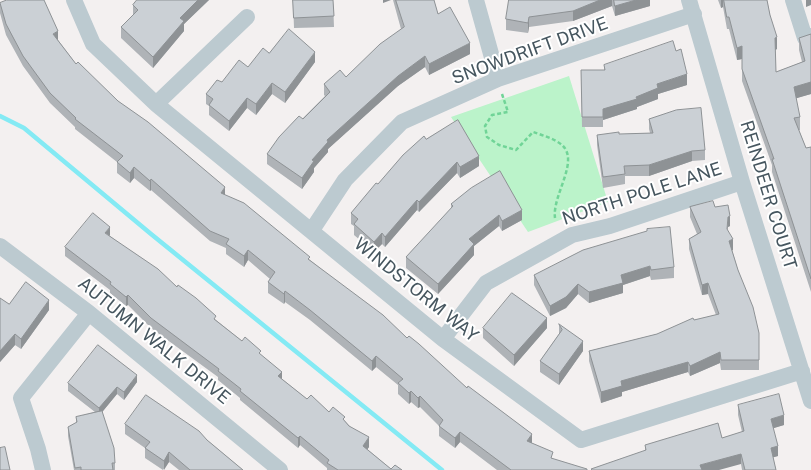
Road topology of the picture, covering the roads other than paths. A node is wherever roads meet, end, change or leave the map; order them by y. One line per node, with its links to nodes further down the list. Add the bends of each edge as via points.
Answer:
1 (74, 0): 8 (street, WINDSTORM WAY, via 92,44)
2 (476, 0): 7 (street)
3 (793, 0): 6 (street, via 805,38)
4 (691, 7): 7 (street, SNOWDRIFT DRIVE); 9 (street, REINDEER COURT)
5 (246, 18): 8 (street)
6 (811, 36)
7 (500, 87): 10 (street, SNOWDRIFT DRIVE, via 402,122 345,180)
8 (156, 104): 10 (street, WINDSTORM WAY)
9 (742, 182): 13 (street, NORTH POLE LANE, via 610,226 572,235 486,283); 14 (street, REINDEER COURT)
10 (312, 230): 13 (street, WINDSTORM WAY)
11 (0, 246): 12 (street, AUTUMN WALK DRIVE)
12 (89, 313): 16 (street, via 21,398); 17 (street, AUTUMN WALK DRIVE)
13 (443, 339): 14 (street, WINDSTORM WAY, via 581,440)
14 (802, 371): 15 (street, REINDEER COURT)
15 (811, 401)
16 (43, 470)
17 (280, 470)

